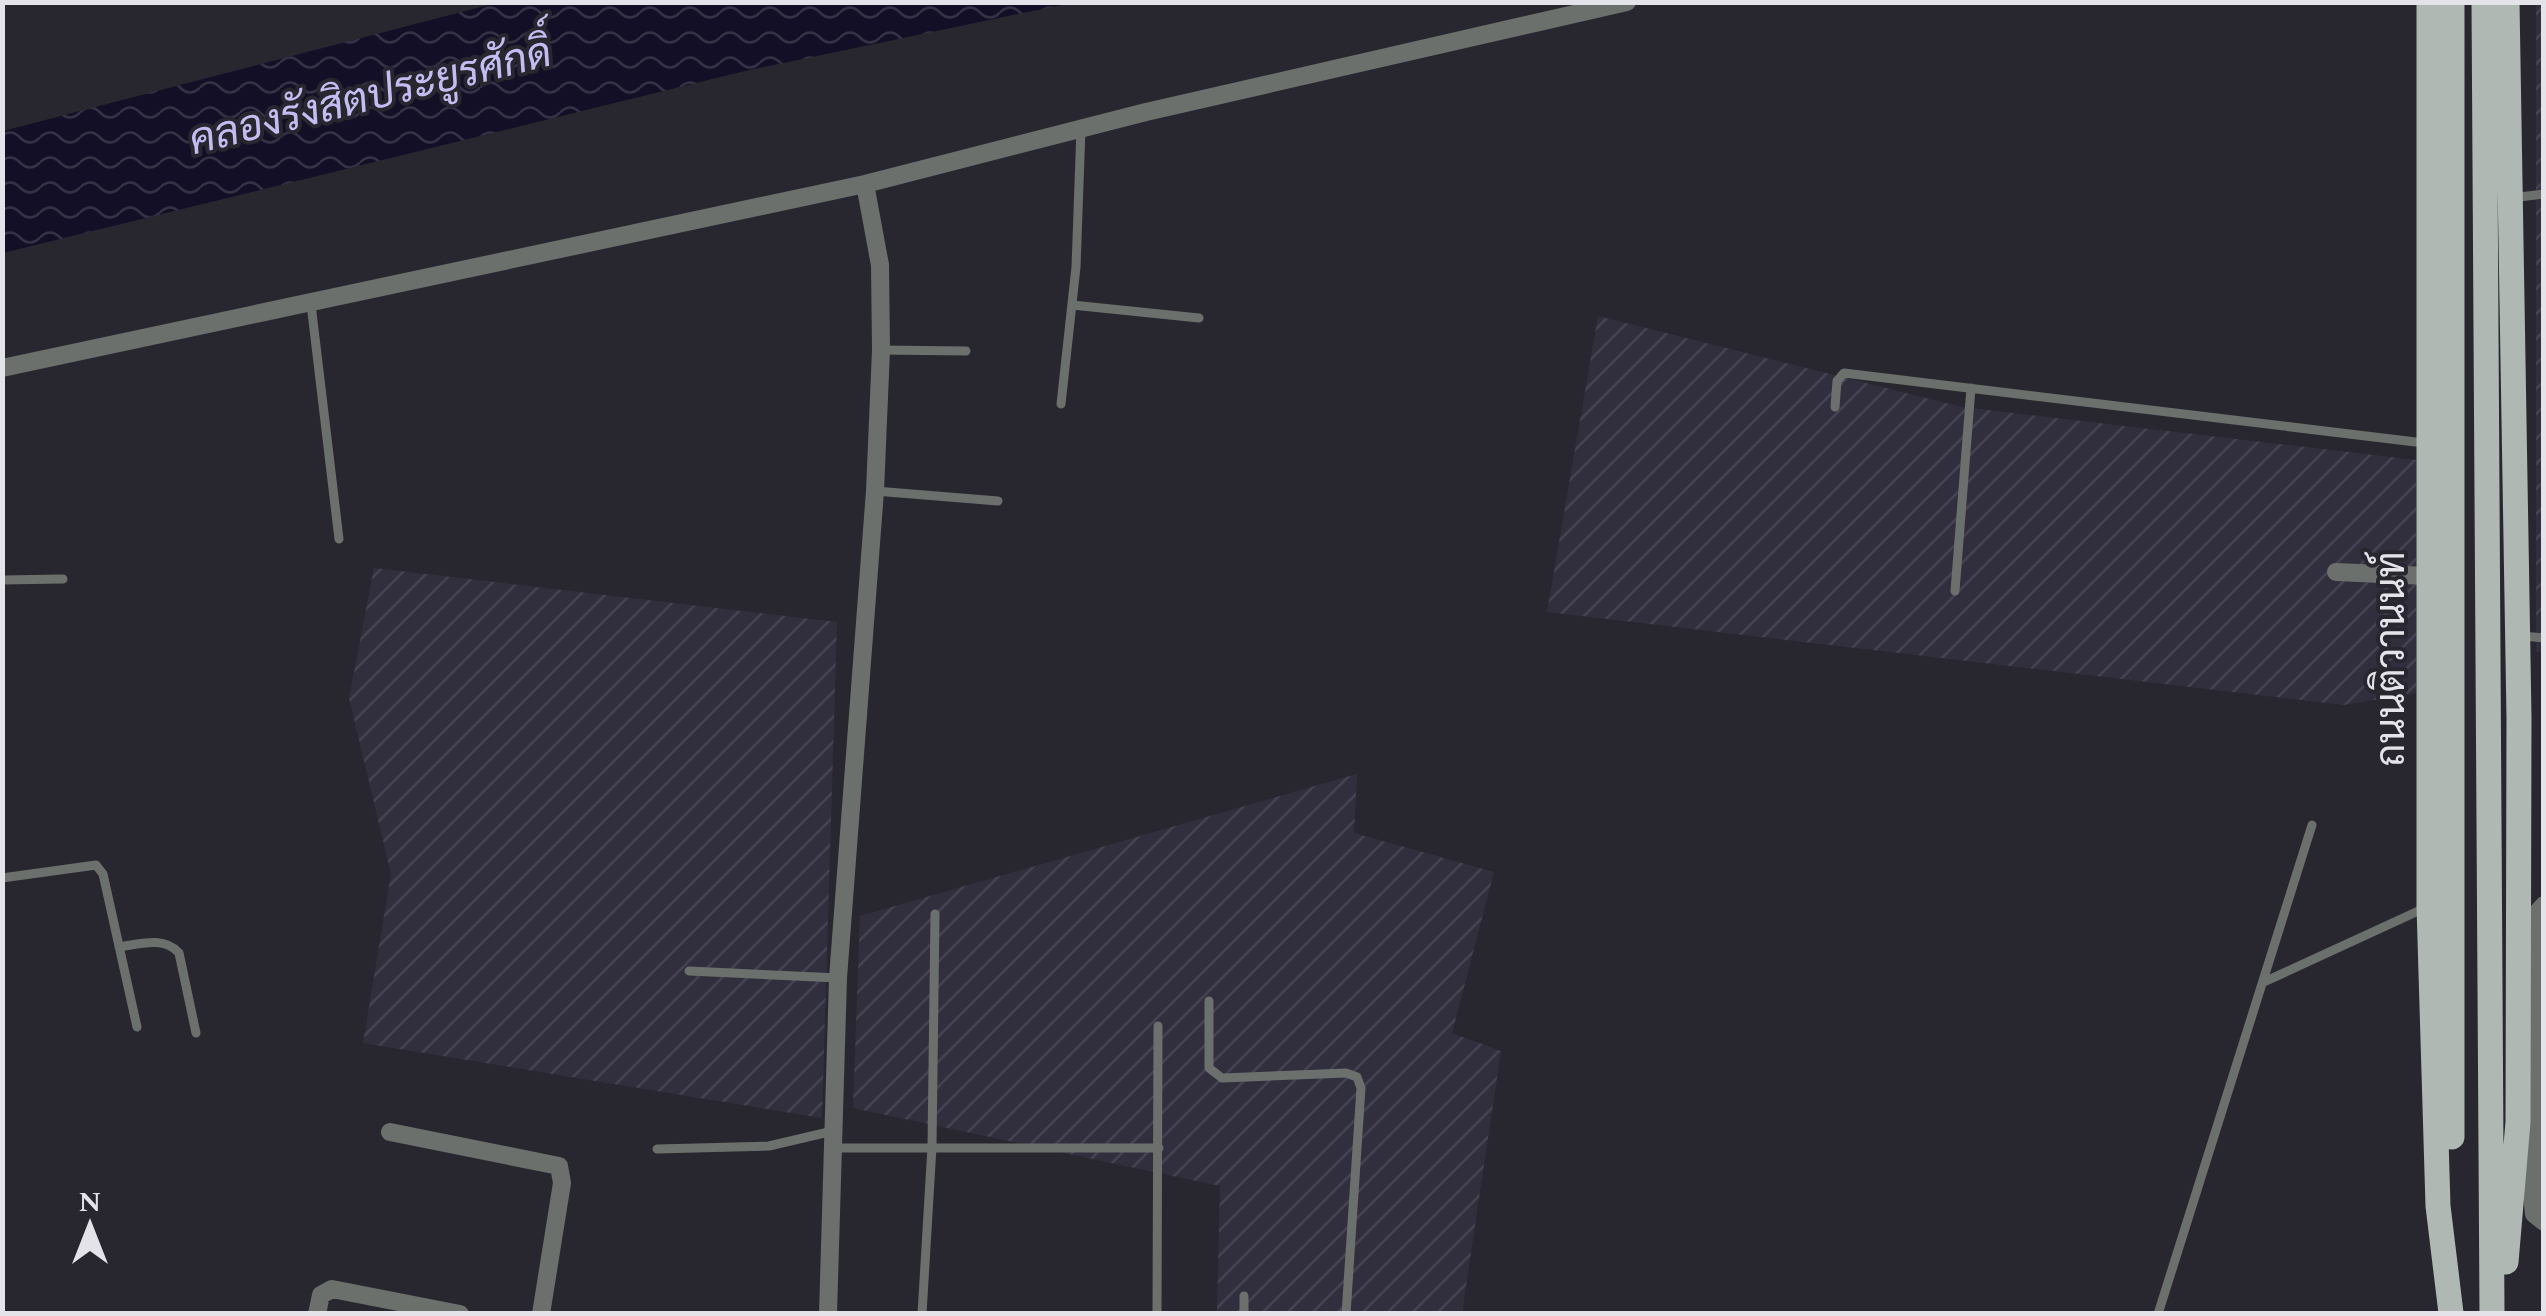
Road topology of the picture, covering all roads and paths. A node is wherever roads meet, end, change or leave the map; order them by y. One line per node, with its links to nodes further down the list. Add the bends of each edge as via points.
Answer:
1 (1627, 2): 6 (street)
2 (2428, 2): 19 (main road, ถนนติวานนท์)
3 (2452, 2): 52 (main road, ถนนติวานนท์)
4 (2484, 2): 51 (main road)
5 (2507, 2): 9 (main road)
6 (1080, 130): 7 (street); 11 (lane)
7 (865, 184): 10 (street); 13 (street, via 880,265)
8 (2544, 194): 9 (lane)
9 (2509, 198): 28 (main road)
10 (311, 304): 15 (street); 22 (lane)
11 (1072, 305): 12 (lane); 17 (lane)
12 (1199, 318)
13 (881, 350): 14 (lane); 20 (street)
14 (966, 350)
15 (2, 368)
16 (1972, 388): 18 (lane, via 1844,373); 19 (lane); 27 (lane)
17 (1061, 404)
18 (1835, 407)
19 (2427, 443): 24 (main road, ถนนติวานนท์)
20 (875, 491): 21 (lane); 36 (street)
21 (998, 501)
22 (340, 539)
23 (2336, 572): 24 (street)
24 (2427, 576): 32 (main road, ถนนติวานนท์)
25 (62, 579): 26 (lane)
26 (2, 580)
27 (1955, 590)
28 (2531, 637): 51 (main road, via 2518,1122 2505,1267)
29 (2312, 825): 37 (lane)
30 (2, 878): 34 (lane, via 96,865)
31 (2544, 905): 39 (street, via 2535,915)
32 (2429, 906): 37 (lane); 52 (main road, ถนนติวานนท์, via 2438,1206)
33 (935, 914): 46 (lane)
34 (119, 946): 41 (lane); 42 (lane, via 159,942 180,953)
35 (689, 971): 36 (lane)
36 (838, 978): 45 (street)
37 (2264, 982): 61 (lane)
38 (1208, 1002): 60 (lane, via 1208,1068 1222,1078 1357,1077)
39 (2539, 1010): 43 (street)
40 (1158, 1026): 47 (lane)
41 (137, 1027)
42 (196, 1033)
43 (2538, 1130): 49 (street, via 2534,1214)
44 (390, 1132): 55 (street, via 559,1166 562,1183)
45 (833, 1140): 46 (lane); 48 (lane); 56 (street)
46 (932, 1147): 47 (lane); 57 (lane)
47 (1159, 1148): 58 (lane)
48 (658, 1149)
49 (2544, 1222)
50 (1244, 1296): 59 (lane)
51 (2492, 1307)
52 (2451, 1313)
53 (317, 1314): 54 (street, via 321,1295 332,1290)
54 (460, 1314)
55 (541, 1314)
56 (828, 1314)
57 (922, 1314)
58 (1156, 1314)
59 (1244, 1314)
60 (1346, 1314)
61 (2158, 1314)

